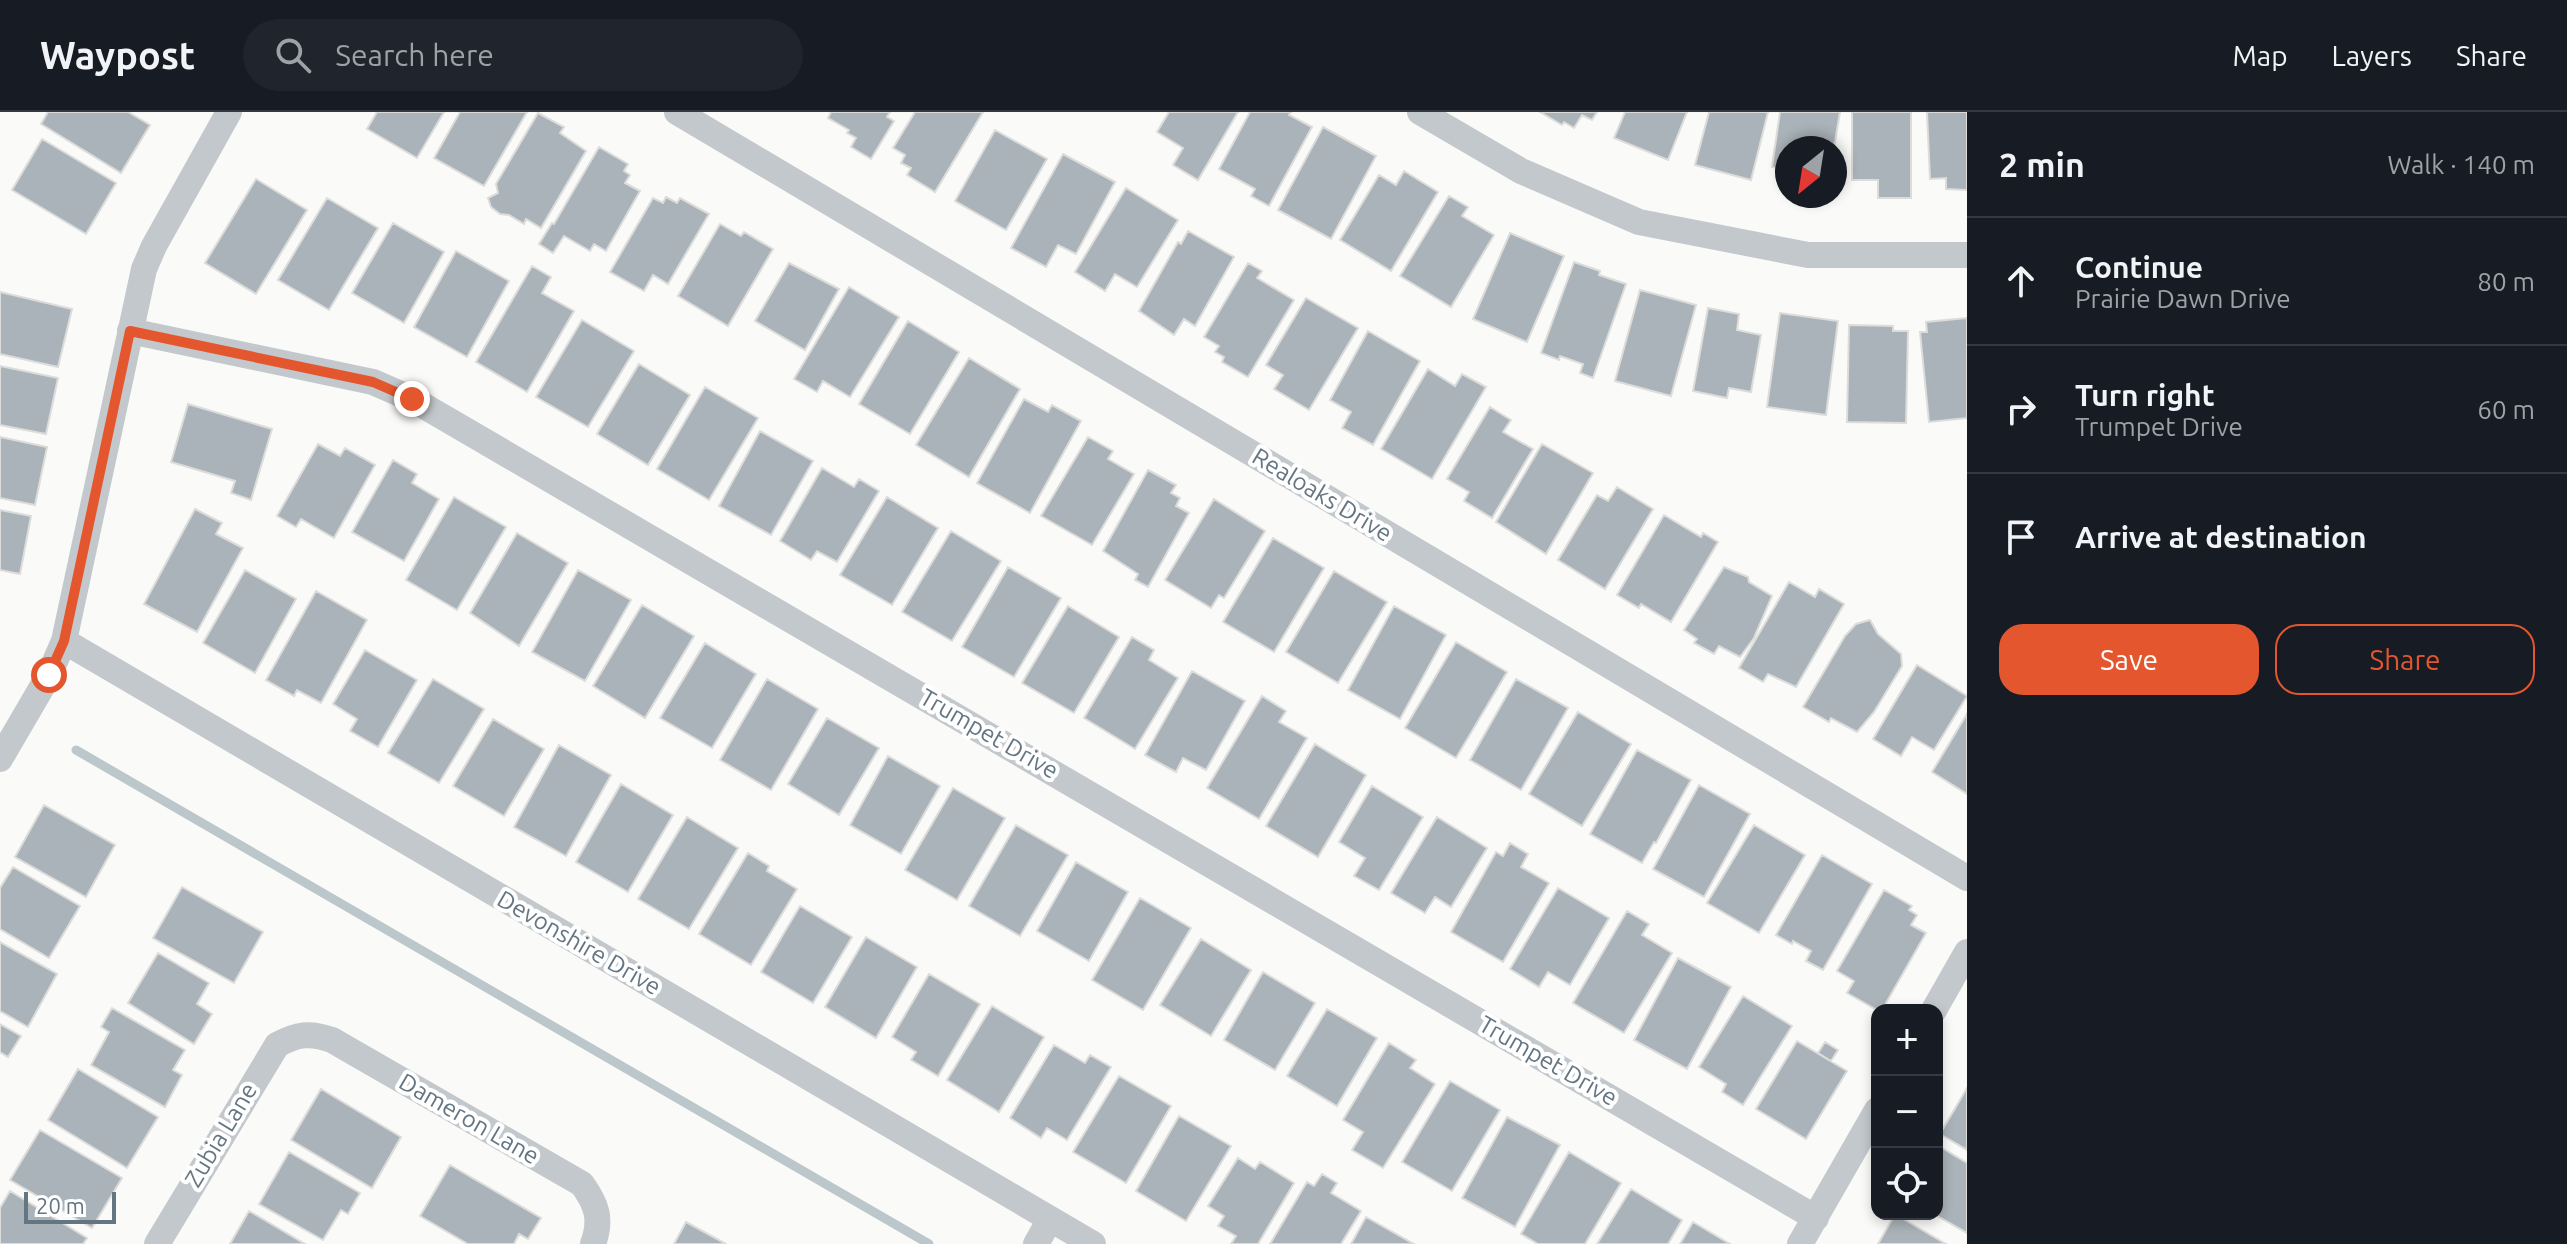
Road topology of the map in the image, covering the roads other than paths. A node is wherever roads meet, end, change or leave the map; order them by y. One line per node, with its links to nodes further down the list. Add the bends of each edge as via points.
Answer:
1 (229, 112): 5 (street, via 154,246)
2 (677, 112): 8 (street, Realoaks Drive)
3 (1420, 112): 4 (street, via 1521,171 1639,222 1808,255)
4 (1967, 255)
5 (130, 331): 6 (street); 13 (street, Trumpet Drive, via 373,382 412,399)
6 (64, 641): 7 (street); 14 (street, Devonshire Drive)
7 (0, 759)
8 (1967, 878)
9 (1967, 952): 10 (street)
10 (1937, 1004)
11 (294, 1035): 15 (street, Zubia Lane, via 277,1045 262,1066); 16 (street, Dameron Lane, via 314,1033 332,1040 582,1184 599,1213)
12 (1871, 1121): 13 (street)
13 (1816, 1218): 19 (street)
14 (1050, 1219): 17 (street); 18 (street, Devonshire Drive)
15 (157, 1244)
16 (593, 1244)
17 (1036, 1244)
18 (1093, 1244)
19 (1800, 1244)

